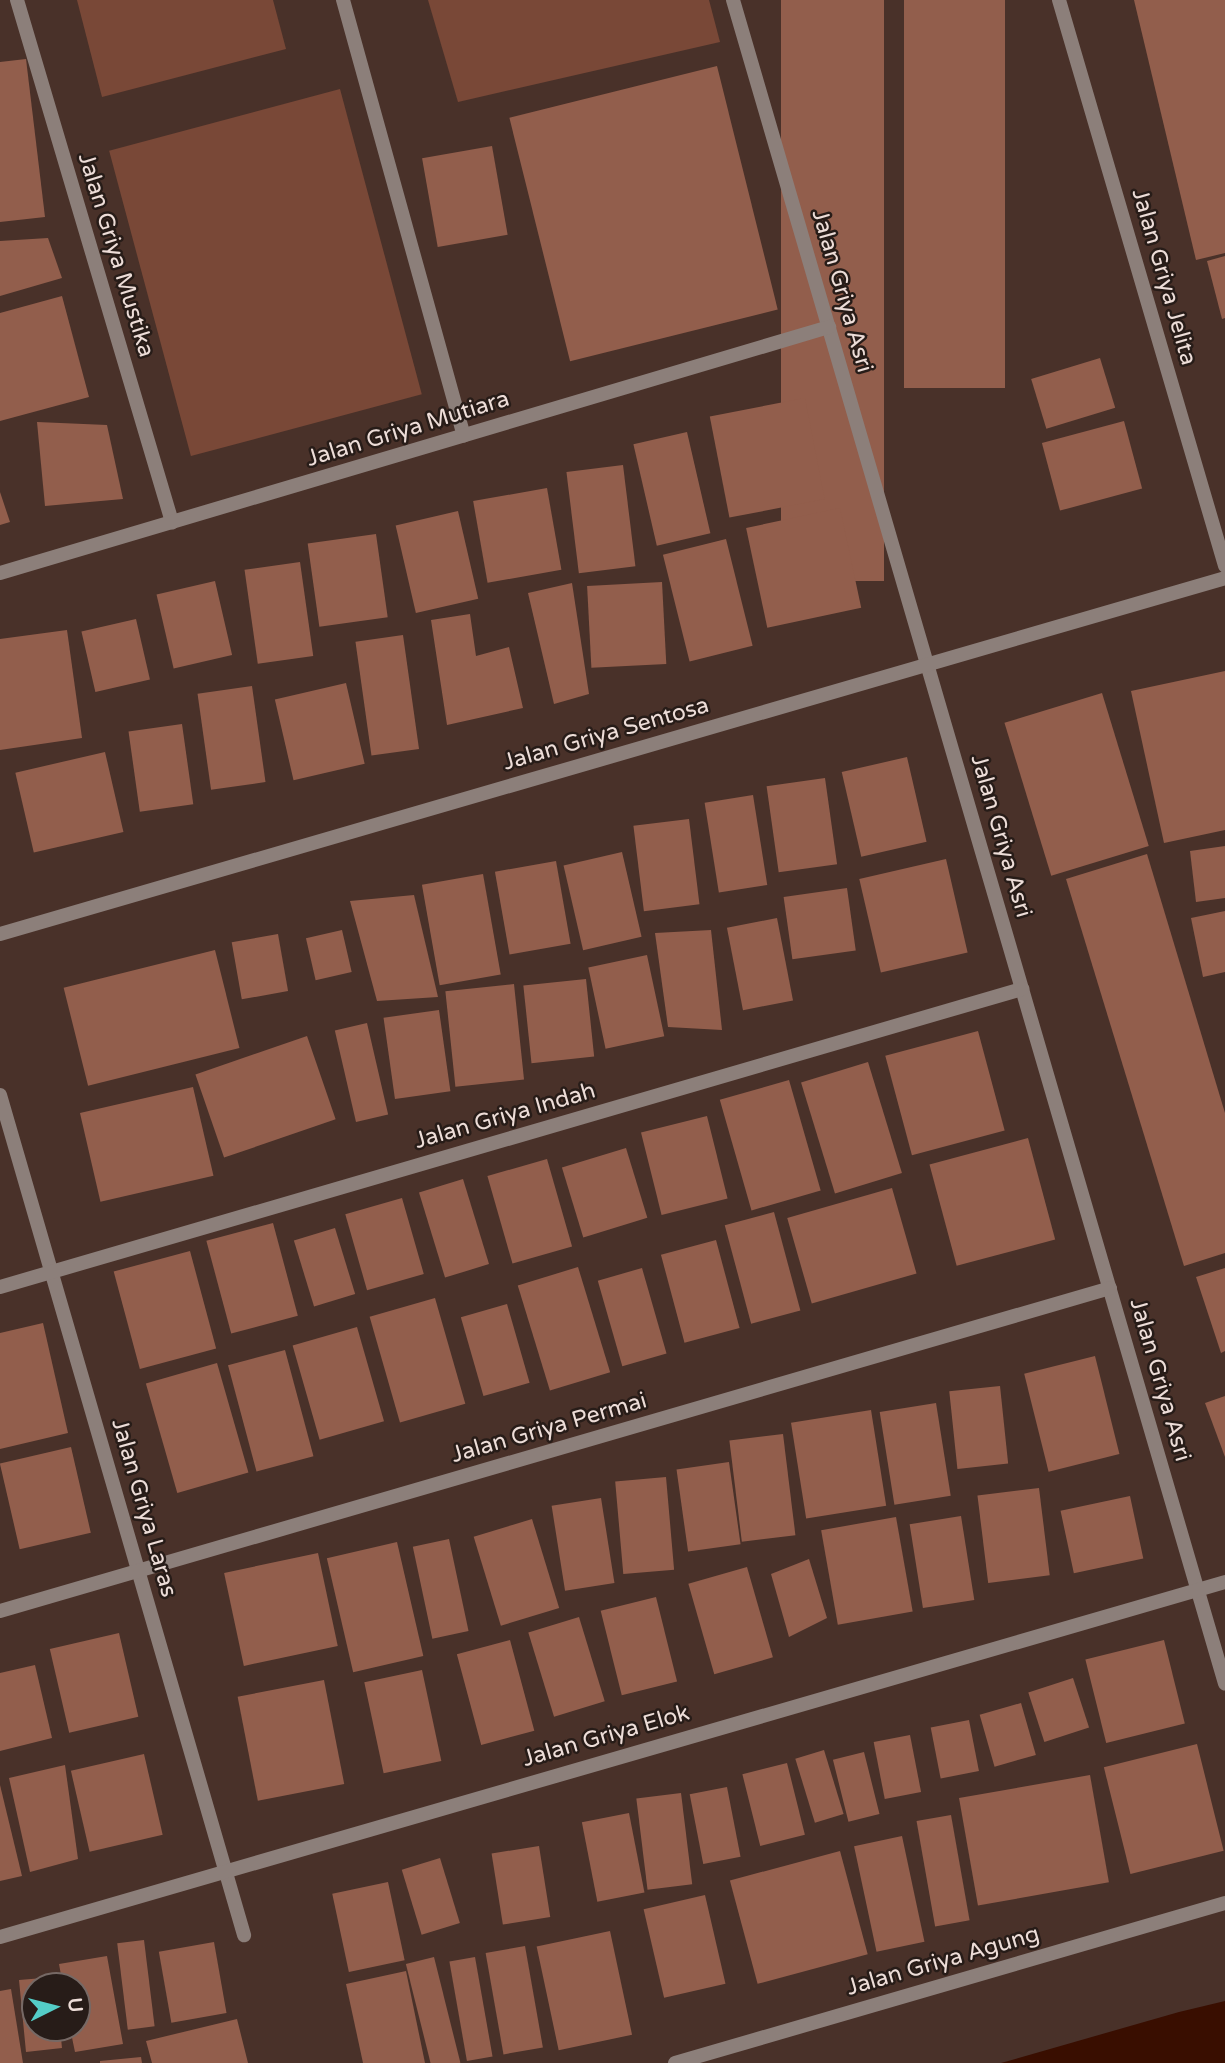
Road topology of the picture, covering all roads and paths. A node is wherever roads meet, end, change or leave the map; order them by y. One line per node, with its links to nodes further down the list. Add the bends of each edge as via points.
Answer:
1 (17, 0): 7 (street, Jalan Griya Mustika)
2 (343, 0): 6 (street)
3 (733, 0): 5 (street, Jalan Griya Asri)
4 (1059, 0): 8 (street, Jalan Griya Jelita)
5 (829, 327): 6 (street, Jalan Griya Mutiara); 11 (street, Jalan Griya Asri)
6 (464, 436): 7 (street, Jalan Griya Mutiara)
7 (172, 522): 9 (street, Jalan Griya Mutiara)
8 (1225, 566)
9 (0, 573)
10 (1225, 578): 11 (street, Jalan Griya Sentosa)
11 (927, 665): 12 (street, Jalan Griya Sentosa); 13 (street, Jalan Griya Asri)
12 (0, 934)
13 (1022, 989): 15 (street, Jalan Griya Indah); 17 (street, Jalan Griya Asri)
14 (0, 1095): 15 (street, Jalan Griya Laras)
15 (51, 1272): 16 (street, Jalan Griya Indah); 18 (street, Jalan Griya Laras)
16 (0, 1287)
17 (1110, 1288): 18 (street, Jalan Griya Permai); 20 (street, Jalan Griya Asri)
18 (139, 1571): 21 (street, Jalan Griya Permai); 23 (street, Jalan Griya Laras)
19 (1225, 1582): 20 (street, Jalan Griya Elok)
20 (1198, 1590): 22 (street, Jalan Griya Asri); 23 (street, Jalan Griya Elok)
21 (0, 1611)
22 (1225, 1684)
23 (226, 1869): 25 (street, Jalan Griya Laras); 26 (street, Jalan Griya Elok)
24 (1225, 1903): 27 (street, Jalan Griya Agung)
25 (244, 1935)
26 (0, 1937)
27 (674, 2063)

